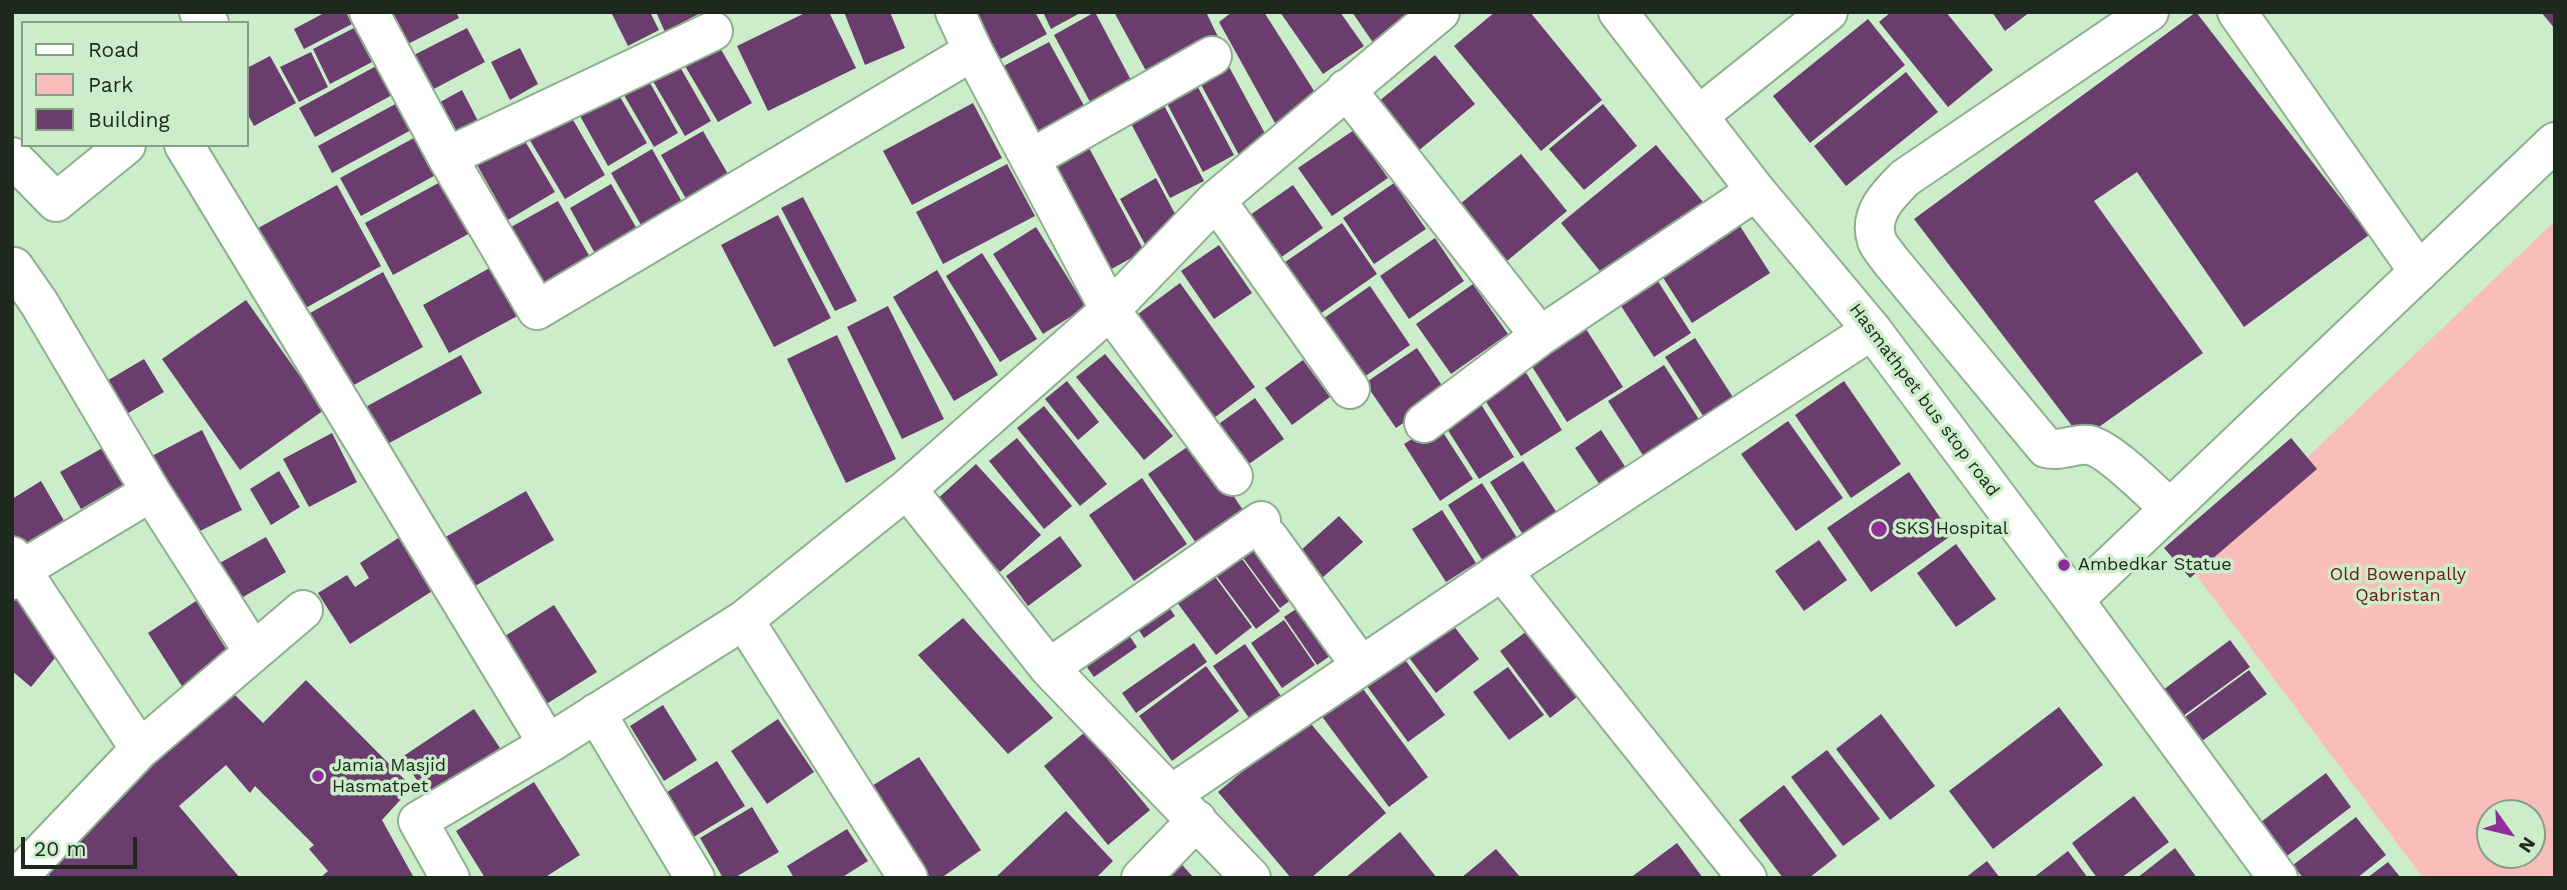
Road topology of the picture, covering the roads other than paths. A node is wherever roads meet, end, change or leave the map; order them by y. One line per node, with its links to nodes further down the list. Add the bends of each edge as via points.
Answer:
1 (369, 12): 17 (street)
2 (955, 12): 9 (street)
3 (1440, 12): 11 (street)
4 (1618, 12): 12 (street, Hasmathpet bus stop road)
5 (1828, 12): 12 (street)
6 (2150, 12): 31 (street, via 1905,178 1885,197 1875,218 1877,241 1890,260 2046,448 2057,451 2088,445 2106,453)
7 (2237, 12): 22 (street)
8 (713, 31): 17 (street)
9 (973, 51): 17 (street, via 537,310); 18 (street)
10 (1212, 56): 18 (street)
11 (1346, 89): 20 (street); 25 (street)
12 (1699, 116): 19 (street, Hasmathpet bus stop road)
13 (124, 147): 16 (street, via 56,202)
14 (185, 147): 41 (street)
15 (2552, 149): 22 (street)
16 (12, 157)
17 (447, 157)
18 (1030, 159): 23 (street)
19 (1756, 191): 24 (street, Hasmathpet bus stop road); 25 (street)
20 (1216, 200): 23 (street); 26 (street)
21 (14, 267): 30 (street)
22 (2419, 272): 31 (street)
23 (1110, 310): 28 (street); 29 (street)
24 (1872, 330): 33 (street); 34 (street, Hasmathpet bus stop road)
25 (1540, 337): 27 (street)
26 (1350, 389)
27 (1424, 424)
28 (1233, 476)
29 (907, 489): 36 (street); 39 (street)
30 (151, 492): 32 (street); 37 (street)
31 (2170, 509): 34 (street)
32 (15, 569): 42 (street)
33 (1502, 571): 38 (street); 50 (street)
34 (2074, 600): 51 (street, Hasmathpet bus stop road)
35 (303, 610): 37 (street)
36 (744, 620): 40 (street); 47 (street)
37 (253, 651): 42 (street)
38 (1360, 666): 39 (street, via 1265,529); 43 (street)
39 (1049, 668): 43 (street)
40 (596, 713): 41 (street); 46 (street)
41 (548, 744): 45 (street, via 418,821)
42 (140, 749): 44 (street)
43 (1184, 807): 48 (street); 49 (street)
44 (26, 866)
45 (450, 878)
46 (695, 878)
47 (908, 878)
48 (1140, 878)
49 (1251, 878)
50 (1747, 878)
51 (2278, 878)

